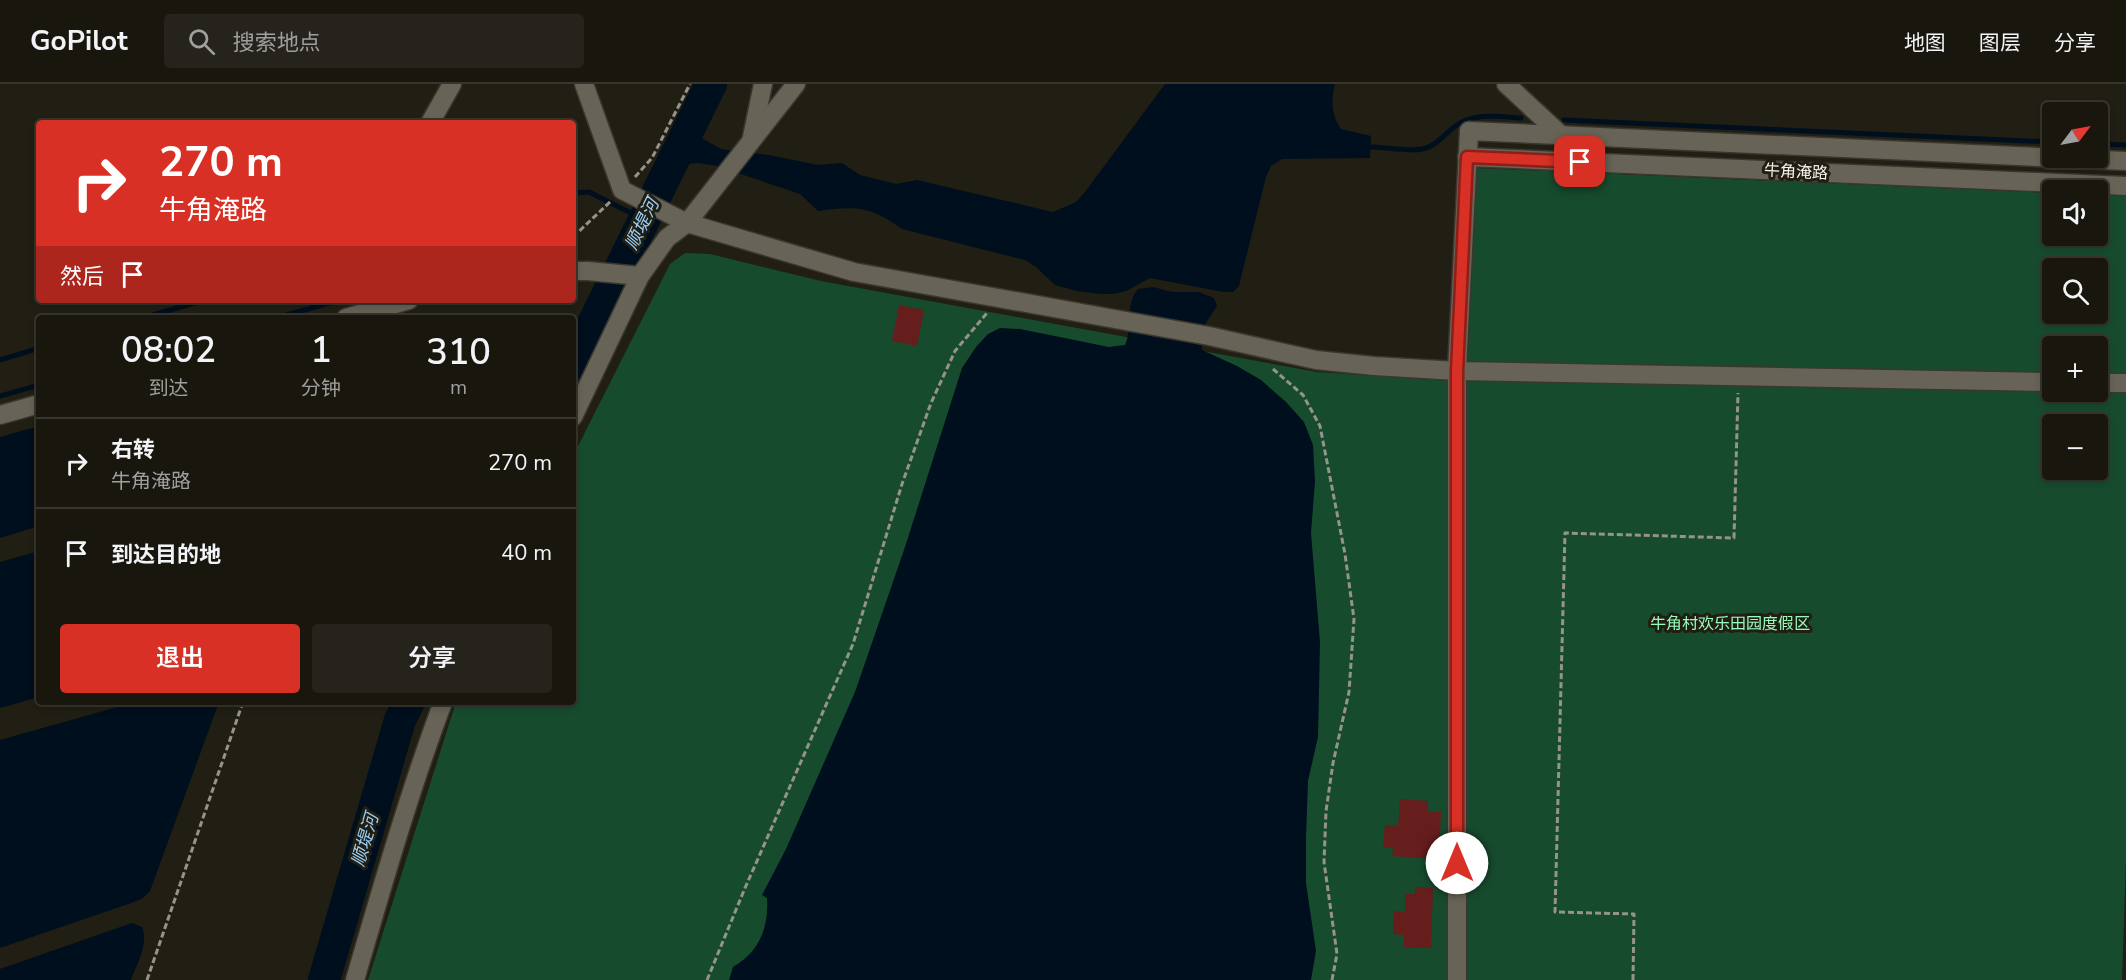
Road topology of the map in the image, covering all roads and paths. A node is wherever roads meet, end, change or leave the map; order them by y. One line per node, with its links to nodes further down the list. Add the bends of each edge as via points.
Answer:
1 (452, 84): 7 (street)
2 (584, 84): 14 (street)
3 (690, 84): 14 (path, via 652,158)
4 (763, 84): 9 (street)
5 (796, 84): 9 (street)
6 (1506, 84): 8 (street)
7 (432, 120)
8 (1560, 134): 10 (street, 牛角淹路, via 1469,131); 11 (street, 牛角淹路); 12 (street)
9 (752, 142): 16 (street)
10 (1467, 157): 12 (street, 牛角淹路); 24 (street)
11 (2126, 161)
12 (1580, 162): 13 (street, 牛角淹路)
13 (2126, 186)
14 (622, 190): 16 (street)
15 (604, 207): 17 (path)
16 (679, 220): 19 (street); 20 (street, via 854,272)
17 (576, 234)
18 (580, 271): 19 (street)
19 (639, 276): 30 (street)
20 (1001, 299): 24 (street, via 1209,336 1316,360); 36 (path, via 955,351 931,403 853,644)
21 (395, 303): 22 (street)
22 (356, 315)
23 (1269, 366): 37 (path, via 1303,395 1320,426 1354,619 1349,692 1326,811 1324,862 1337,954)
24 (1457, 371): 25 (street); 38 (street)
25 (1739, 376): 26 (street); 39 (path, via 1734,538 1565,533 1555,912 1634,914)
26 (2042, 382)
27 (2108, 383): 28 (street)
28 (2126, 383)
29 (36, 405): 31 (street)
30 (576, 411)
31 (0, 415)
32 (242, 705): 34 (path)
33 (442, 705): 35 (street, via 400,826)
34 (147, 980)
35 (355, 980)
36 (707, 980)
37 (1332, 980)
38 (1458, 980)
39 (1633, 980)

